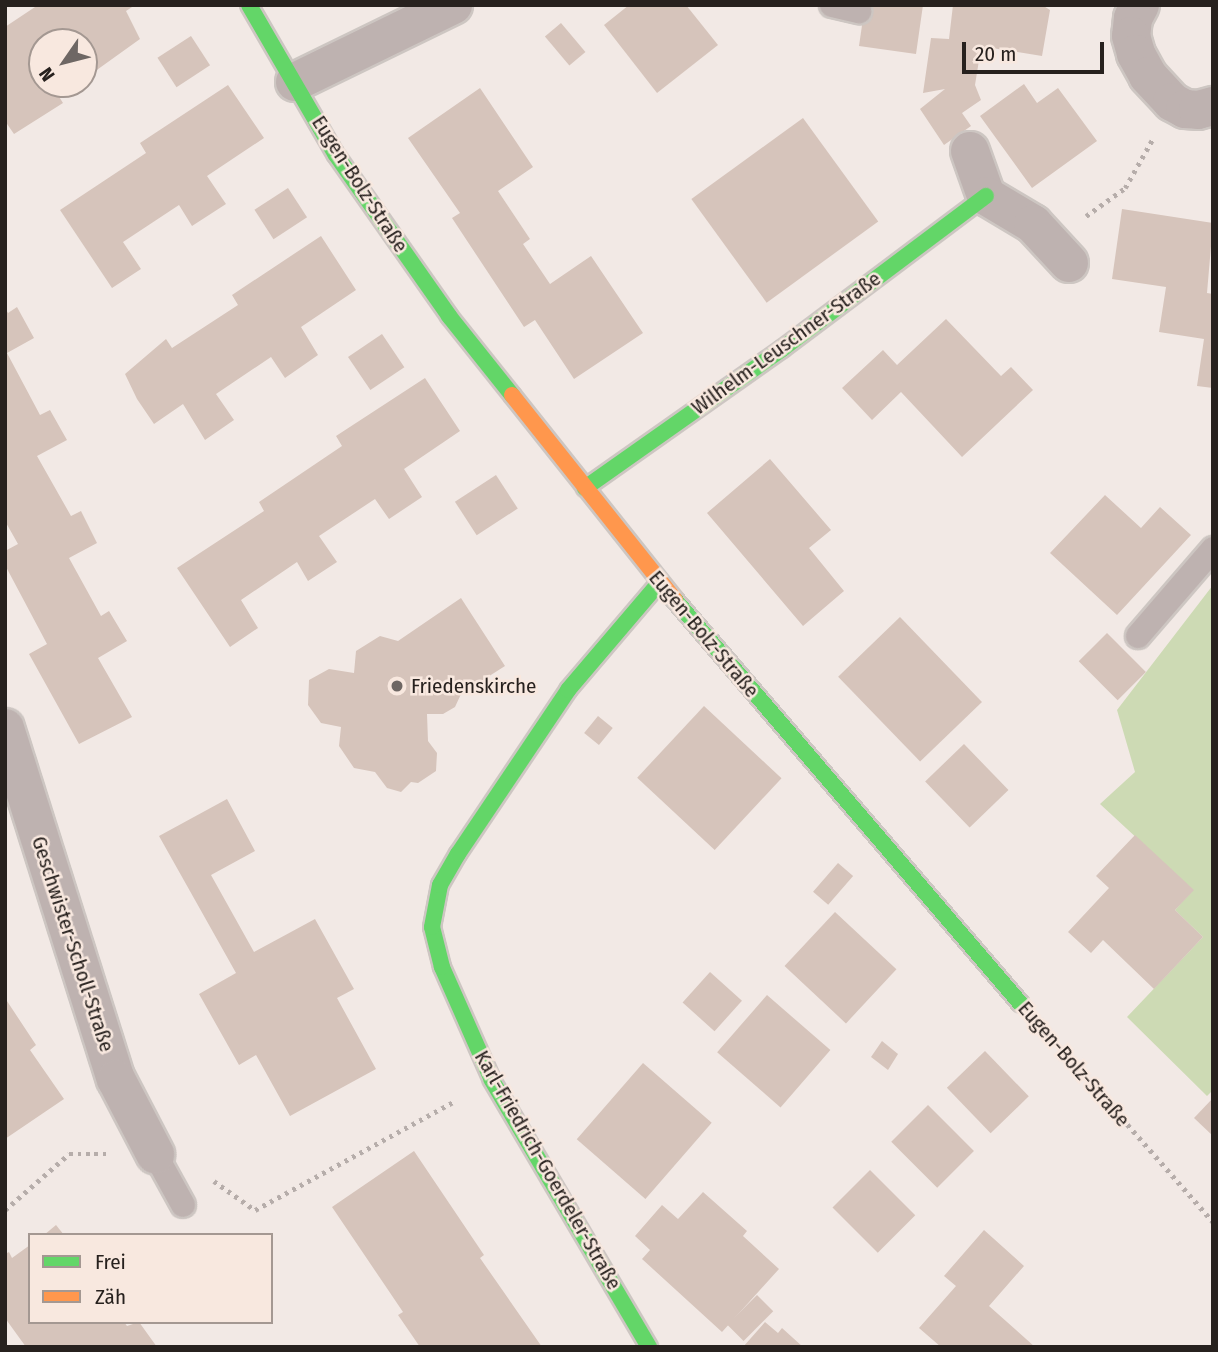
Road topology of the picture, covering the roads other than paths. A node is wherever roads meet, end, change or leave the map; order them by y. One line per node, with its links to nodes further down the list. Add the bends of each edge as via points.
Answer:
1 (249, 5): 6 (street, Eugen-Bolz-Straße)
2 (453, 5): 6 (street)
3 (832, 5): 5 (lane)
4 (1140, 5): 7 (street, via 1131,36 1148,76 1185,109)
5 (859, 11)
6 (295, 82): 11 (street, Eugen-Bolz-Straße, via 336,155 449,316)
7 (1213, 106)
8 (970, 151): 9 (street)
9 (986, 196): 10 (street, via 1032,224); 11 (street, Wilhelm-Leuschner-Straße, via 782,349)
10 (1069, 263)
11 (585, 488): 13 (street, Eugen-Bolz-Straße)
12 (1213, 549): 14 (lane)
13 (660, 582): 16 (street, Eugen-Bolz-Straße); 19 (street, Karl-Friedrich-Goerdeler-Straße, via 568,690 458,854 440,885 432,927 442,967 492,1080)
14 (1138, 635)
15 (5, 728): 17 (street, Geschwister-Scholl-Straße, via 116,1079)
16 (1020, 1003)
17 (155, 1154): 18 (lane)
18 (183, 1205)
19 (649, 1347)

